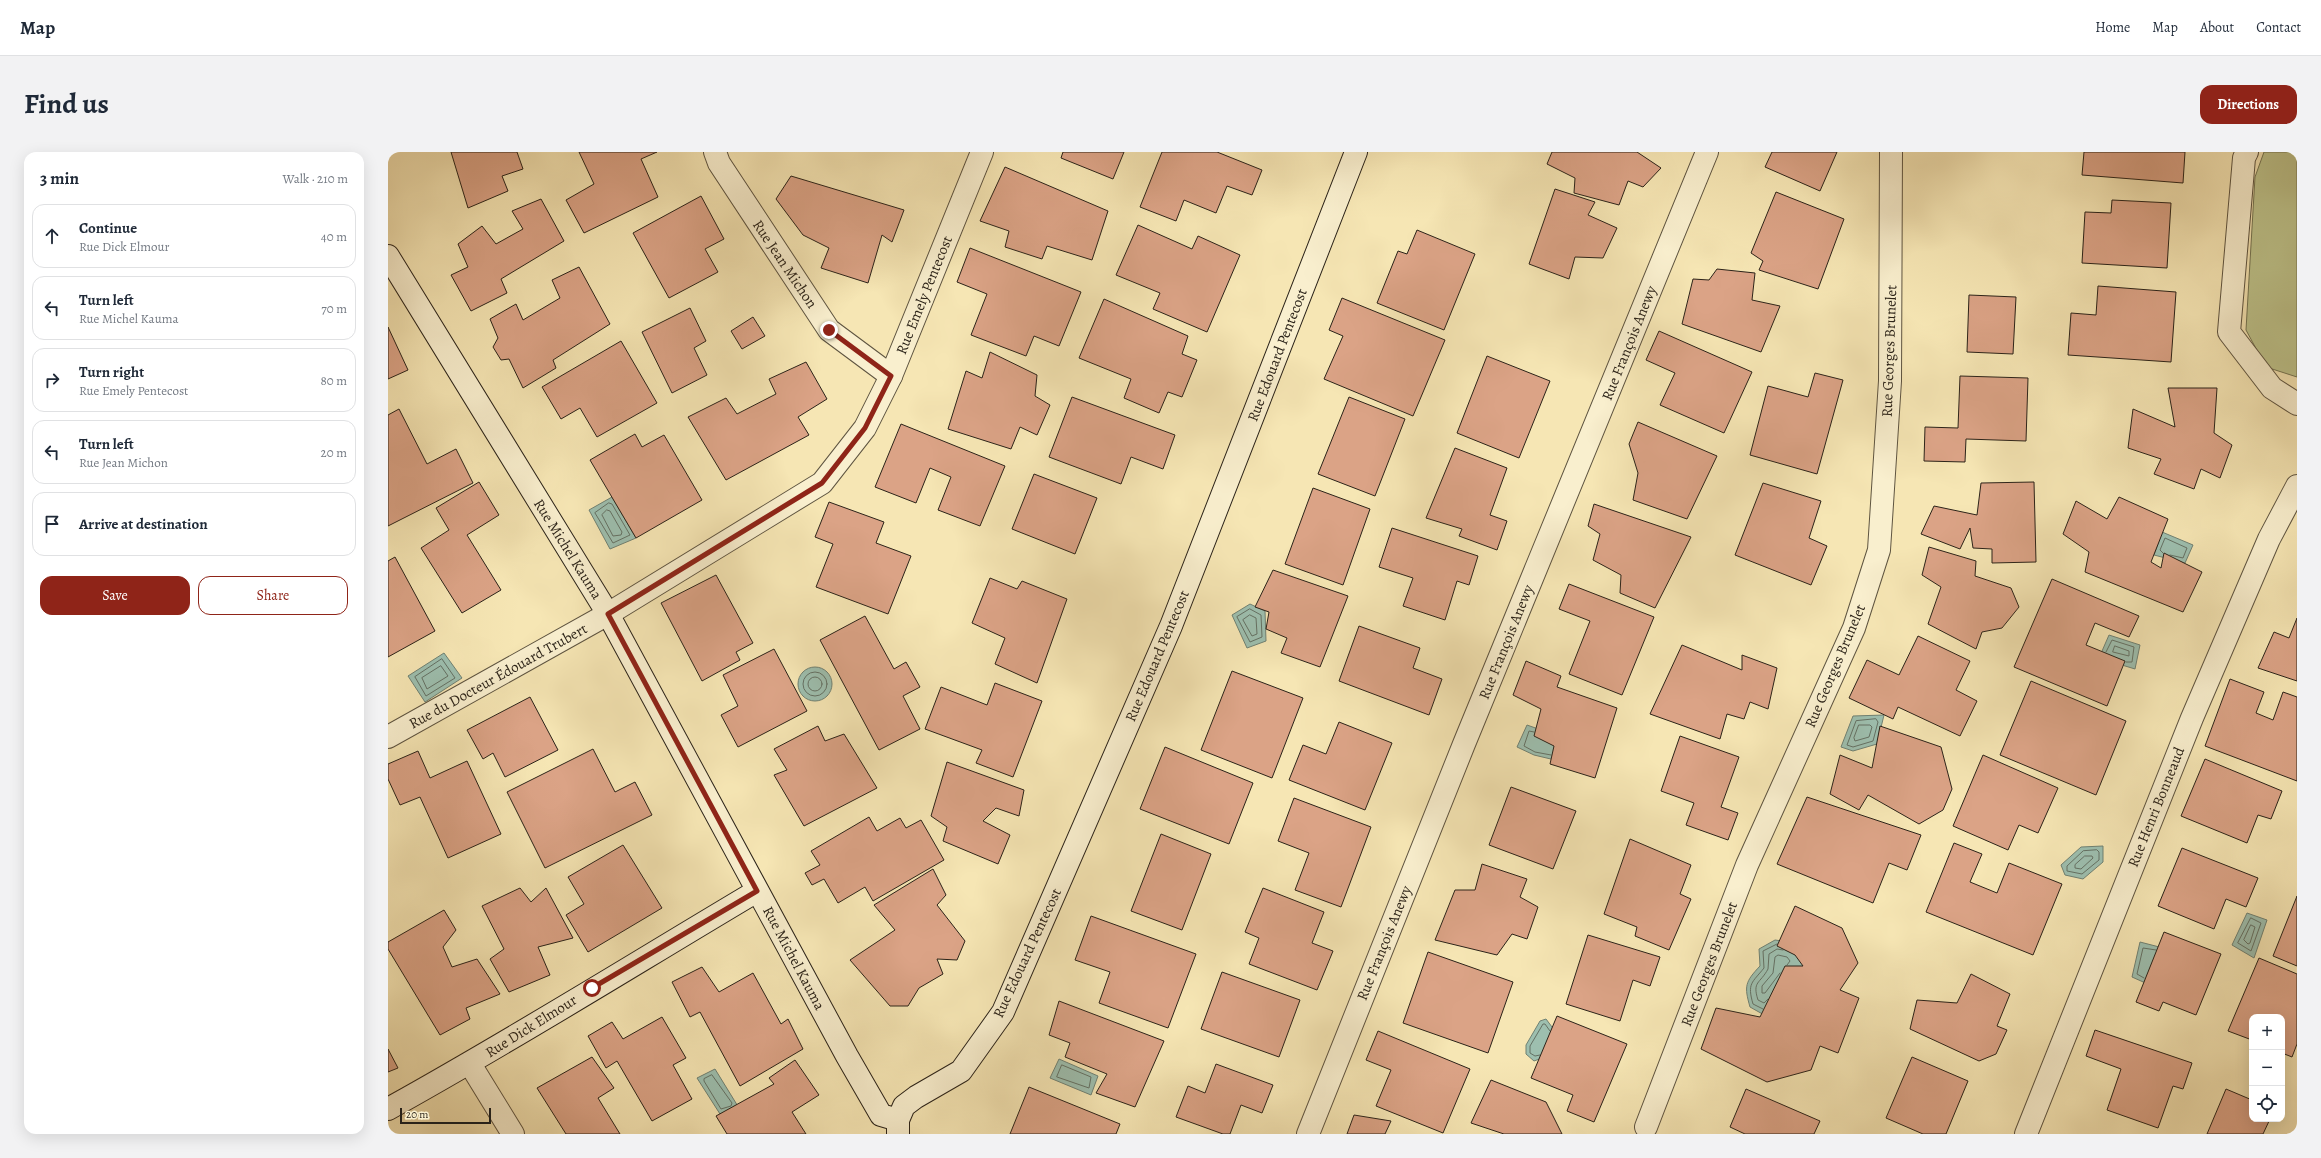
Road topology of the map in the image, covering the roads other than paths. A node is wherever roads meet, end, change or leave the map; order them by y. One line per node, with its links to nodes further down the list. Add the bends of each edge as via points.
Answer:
1 (715, 152): 8 (street, Rue Jean Michon, via 763,233 829,330)
2 (982, 152): 8 (street, Rue Emely Pentecost)
3 (1356, 152): 16 (street, Rue Edouard Pentecost, via 1171,626 1003,1012 960,1070 904,1106)
4 (1707, 152): 19 (street, Rue François Anewy, via 1461,752)
5 (1892, 152): 17 (street, Rue Georges Brunelet, via 1890,381 1879,550 1854,628 1747,865)
6 (2246, 152): 9 (street, via 2229,332 2272,388)
7 (388, 256): 11 (street, Rue Michel Kauma)
8 (891, 376): 11 (street, Rue Emely Pentecost, via 865,428 822,483)
9 (2297, 404)
10 (2297, 486): 20 (street, Rue Henri Bonneaud, via 2269,540 2192,718)
11 (608, 614): 12 (street, Rue du Docteur Édouard Trubert); 13 (street, Rue Michel Kauma)
12 (388, 737)
13 (757, 891): 14 (street, Rue Dick Elmour); 16 (street, Rue Michel Kauma, via 881,1115)
14 (470, 1064): 15 (street, Rue Dick Elmour); 18 (street, Rue Dick Elmour)
15 (388, 1109)
16 (898, 1127)
17 (1646, 1127)
18 (513, 1134)
19 (1308, 1134)
20 (2026, 1134)

